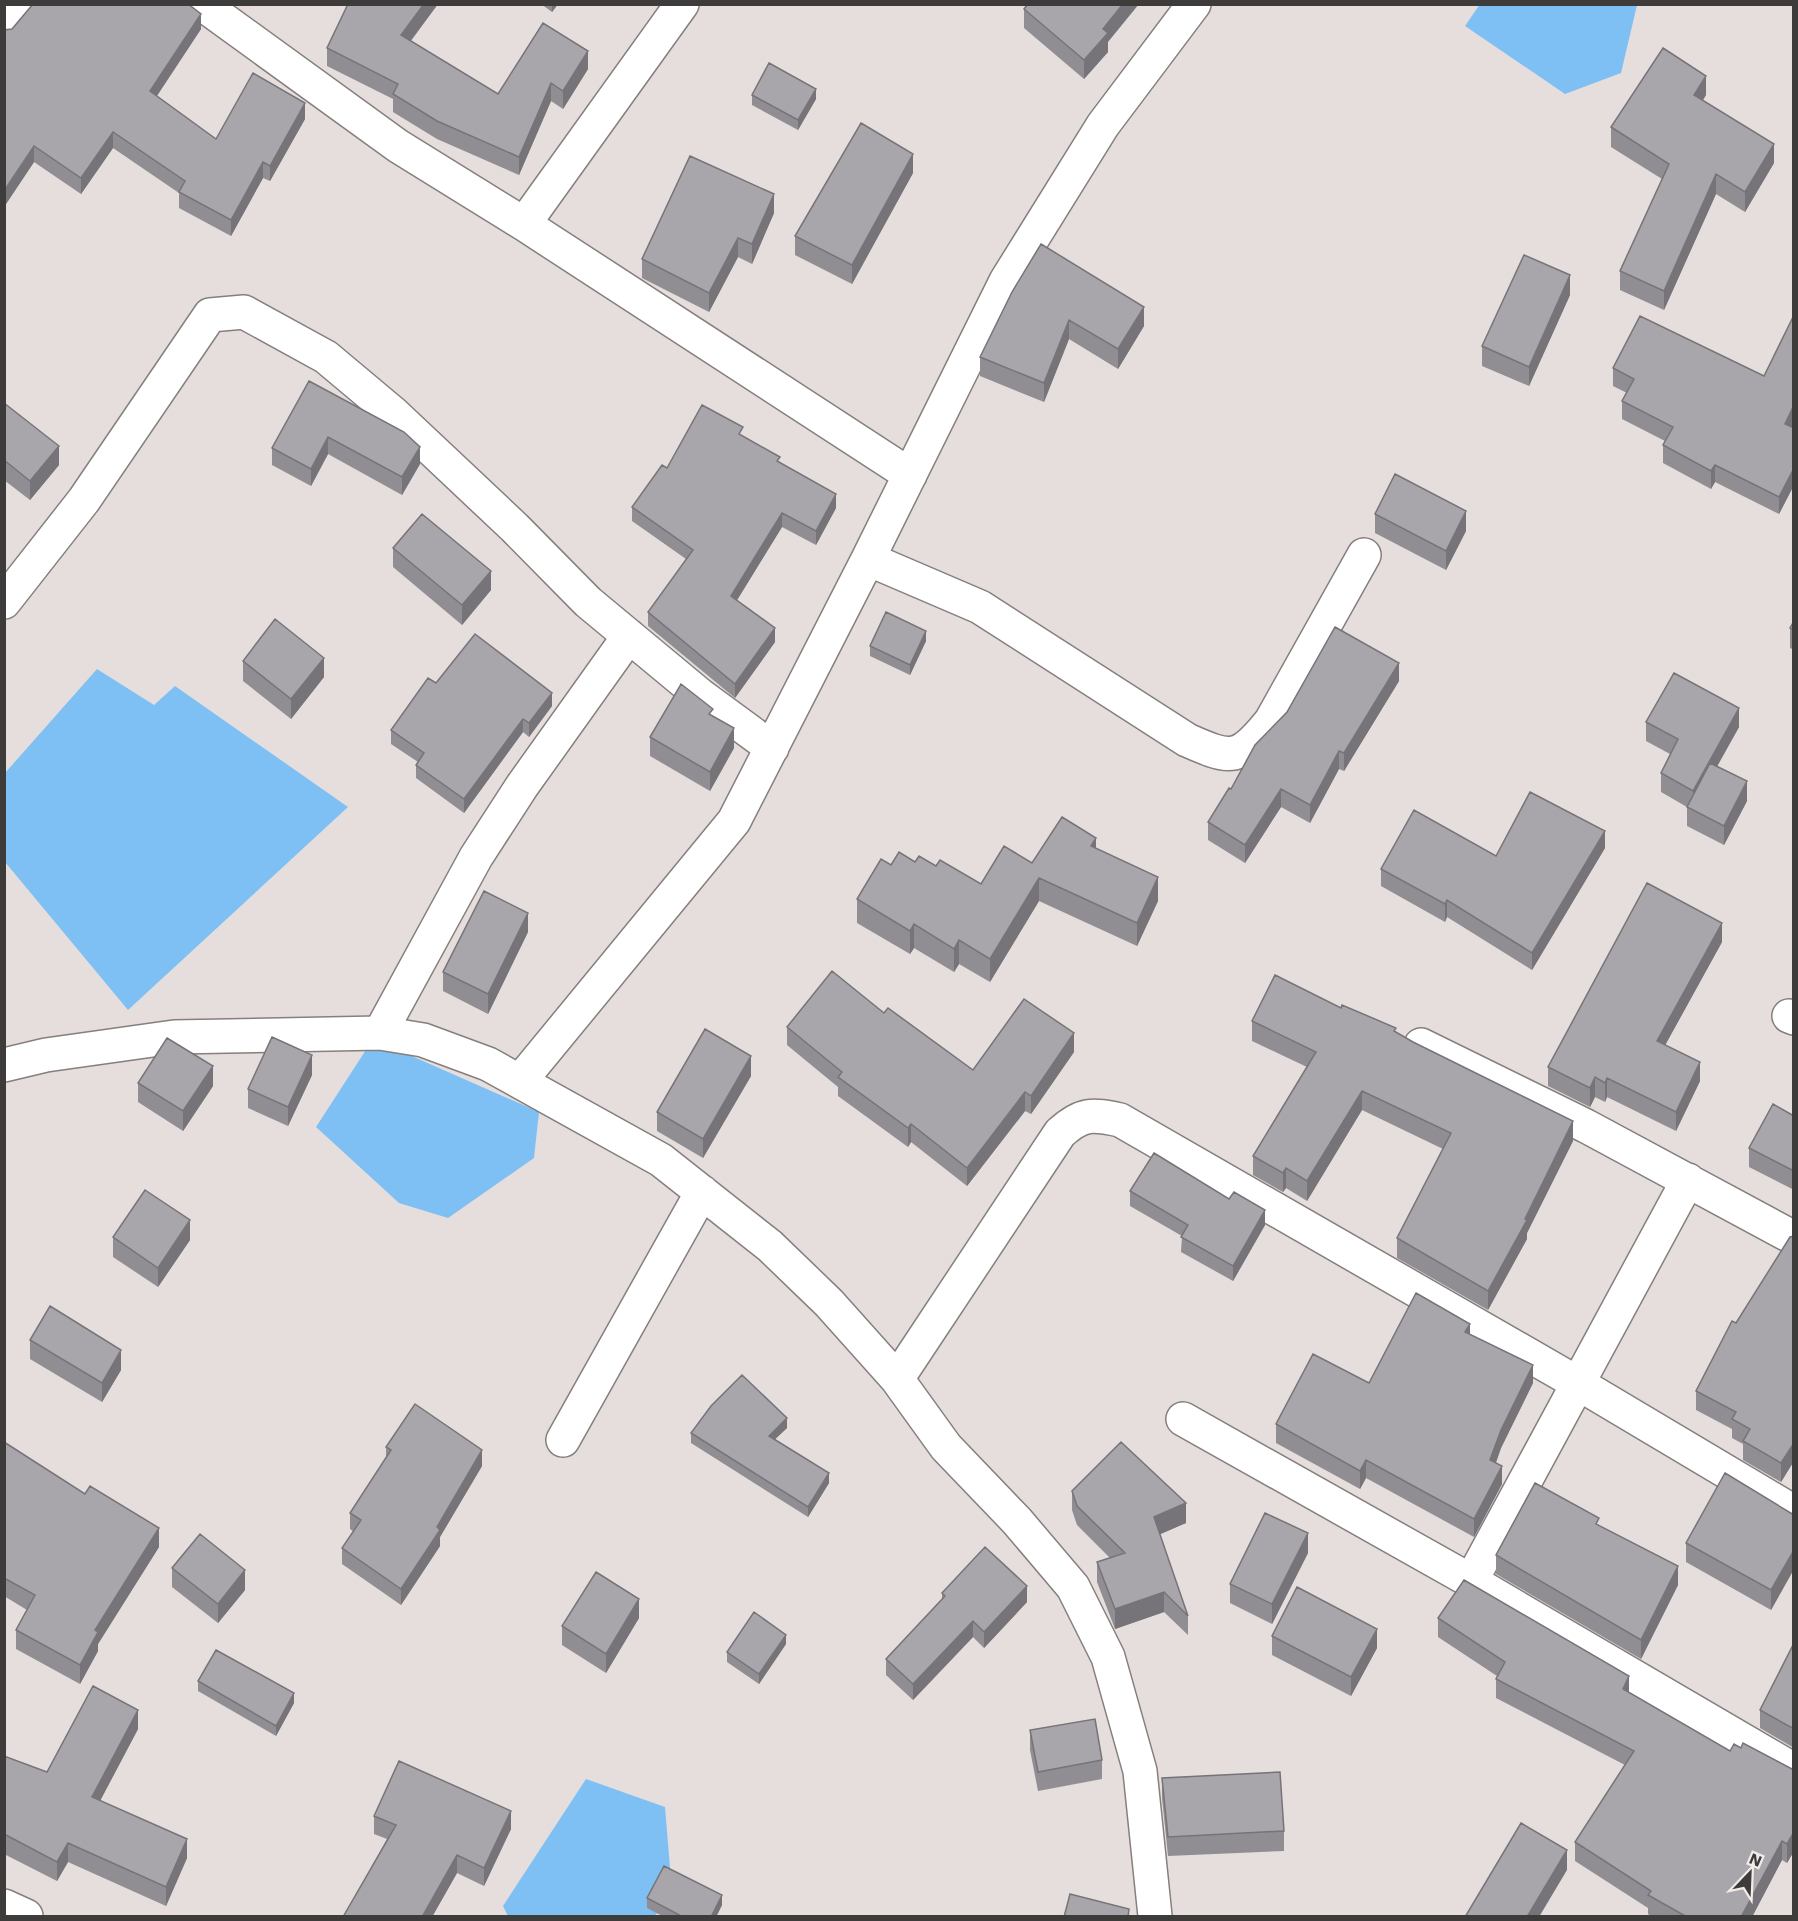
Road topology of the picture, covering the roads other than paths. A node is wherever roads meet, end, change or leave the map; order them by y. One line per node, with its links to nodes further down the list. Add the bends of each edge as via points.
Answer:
1 (22, 4): 5 (street)
2 (202, 4): 6 (street, via 398,146)
3 (682, 4): 6 (street)
4 (1194, 4): 7 (street, via 1103,125 1006,281)
5 (4, 28)
6 (524, 224): 7 (street)
7 (910, 475): 9 (street)
8 (1364, 555): 9 (street, via 1271,721 1240,753 1218,754 1186,740 980,607)
9 (868, 559): 12 (street)
10 (4, 602): 11 (street, via 84,500 210,315 244,312 326,357 394,414 588,602)
11 (629, 636): 12 (street); 13 (street, via 476,857)
12 (772, 748): 16 (street, via 734,821)
13 (380, 1033): 15 (street, via 174,1037); 16 (street, via 457,1051)
14 (1420, 1045): 17 (street)
15 (4, 1065)
16 (521, 1080): 18 (street, via 661,1160)
17 (1688, 1179): 19 (street); 21 (street)
18 (702, 1192): 20 (street, via 778,1254 829,1303); 23 (street)
19 (1794, 1238)
20 (897, 1379): 21 (street, via 1060,1133 1077,1118 1097,1115 1120,1119); 29 (street, via 946,1447 1073,1587 1108,1657 1140,1771)
21 (1580, 1384): 24 (street); 25 (street)
22 (1183, 1419): 25 (street)
23 (563, 1440)
24 (1794, 1512)
25 (1471, 1581): 26 (street)
26 (1794, 1770)
27 (4, 1906): 28 (street)
28 (26, 1917)
29 (1155, 1917)

